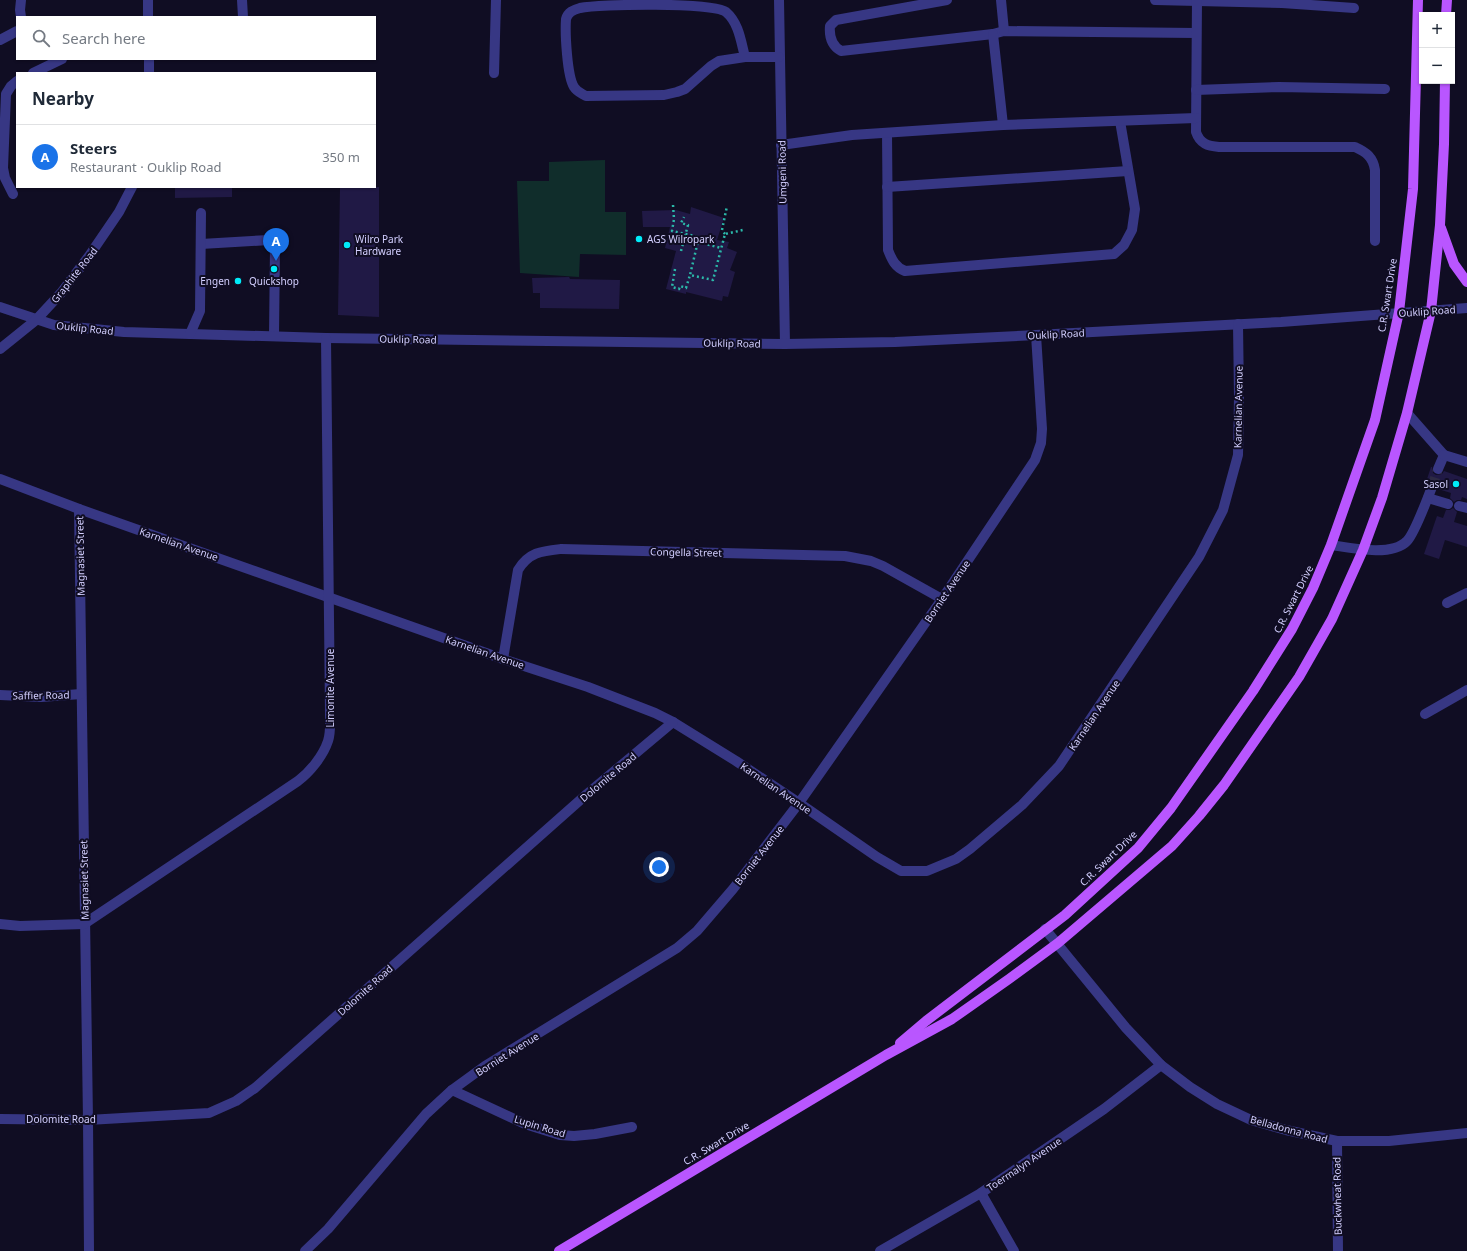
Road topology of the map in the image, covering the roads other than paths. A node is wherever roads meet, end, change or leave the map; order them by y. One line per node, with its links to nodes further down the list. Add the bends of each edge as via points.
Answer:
1 (21, 0): 14 (street)
2 (148, 0): 15 (street)
3 (242, 0): 16 (street)
4 (496, 0): 29 (street)
5 (779, 0): 23 (street, Umgeni Road)
6 (947, 0): 20 (street, via 836,20 830,26 832,43 841,52)
7 (1002, 0): 17 (street)
8 (1155, 0): 11 (street)
9 (1418, 0): 51 (main road, C.R. Swart Drive, via 1413,189)
10 (1446, 0): 13 (main road)
11 (1197, 1): 12 (street); 19 (street)
12 (1354, 8)
13 (1446, 12)
14 (21, 16)
15 (148, 16)
16 (243, 16)
17 (1004, 31): 19 (street); 20 (street)
18 (16, 32): 21 (street)
19 (1196, 32): 33 (street)
20 (993, 34): 36 (street)
21 (0, 40)
22 (745, 57): 22 (street, via 720,61 685,89 677,92 664,95 586,96 577,92 573,86 569,67 566,19 574,10 595,6 644,5 719,9 726,12 737,29); 23 (street)
23 (780, 57): 38 (street, Umgeni Road)
24 (57, 60): 26 (street)
25 (149, 60): 28 (street)
26 (43, 63): 27 (street)
27 (35, 72)
28 (149, 72)
29 (494, 73)
30 (16, 82): 42 (street, via 6,94 3,168)
31 (1445, 84): 44 (main road, C.R. Swart Drive)
32 (1385, 89): 33 (street, via 1279,87)
33 (1196, 90): 34 (street)
34 (1196, 118): 35 (street); 45 (street, via 1198,137 1209,146 1355,147 1363,151 1370,156 1375,170)
35 (1120, 120): 36 (street); 39 (street)
36 (1003, 125): 37 (street)
37 (886, 133): 38 (street); 40 (street)
38 (781, 145): 58 (street, Umgeni Road)
39 (1128, 171): 40 (street); 40 (street, via 1135,209 1132,230 1124,245 1114,254 904,271 897,268 888,250)
40 (887, 187)
41 (131, 188): 52 (street, Graphite Road, via 90,256)
42 (13, 194)
43 (201, 213): 46 (street)
44 (1440, 224): 47 (main road, via 1454,264); 50 (main road, C.R. Swart Drive)
45 (1375, 241)
46 (201, 244): 54 (street, via 200,311); 56 (street, via 272,241 275,246)
47 (1467, 282)
48 (0, 307): 52 (street, Ouklip Road)
49 (1467, 308): 50 (street, Ouklip Road)
50 (1431, 311): 51 (street, Ouklip Road); 60 (main road, C.R. Swart Drive)
51 (1399, 312): 53 (street, Ouklip Road); 69 (main road, C.R. Swart Drive, via 1375,420)
52 (36, 320): 54 (street, Ouklip Road, via 62,327); 59 (street, Graphite Road)
53 (1238, 324): 55 (street, Ouklip Road); 81 (street, Karnelian Avenue, via 1238,455 1223,510 1198,557 1052,774 1022,805 970,849 947,863 922,871 901,871)
54 (190, 334): 56 (street, Ouklip Road)
55 (1036, 335): 58 (street, Ouklip Road); 73 (street, Borniet Avenue, via 1042,429 1039,451)
56 (274, 336): 57 (street, Ouklip Road)
57 (326, 338): 58 (street, Ouklip Road); 72 (street, Limonite Avenue)
58 (785, 344)
59 (0, 349)
60 (1407, 413): 61 (street); 70 (main road, C.R. Swart Drive, via 1382,498)
61 (1444, 455): 62 (street); 63 (street)
62 (1467, 462)
63 (1438, 469)
64 (0, 479): 68 (street, Karnelian Avenue)
65 (1432, 487): 66 (street)
66 (1428, 498): 67 (street); 70 (street, via 1407,542 1390,550)
67 (1448, 504)
68 (79, 509): 72 (street, Karnelian Avenue); 77 (street, Magnasiet Street)
69 (1331, 545): 70 (street); 84 (main road, C.R. Swart Drive, via 1314,588 1292,629 1254,691 1171,808 1138,848 1065,915)
70 (1363, 550): 85 (main road, C.R. Swart Drive, via 1332,620 1299,677 1224,785 1172,846)
71 (1467, 593): 74 (street)
72 (329, 598): 75 (street, Karnelian Avenue); 83 (street, Limonite Avenue, via 330,730 321,754 307,773)
73 (942, 599): 75 (street, Congella Street, via 883,566 845,556 561,549 541,551 523,562 518,570); 81 (street, Borniet Avenue)
74 (1447, 603)
75 (503, 659): 80 (street, Karnelian Avenue, via 588,687)
76 (1467, 690): 79 (street)
77 (81, 694): 78 (street, Saffier Road, via 41,697); 83 (street, Magnasiet Street)
78 (0, 695)
79 (1425, 714)
80 (673, 722): 81 (street, Karnelian Avenue); 90 (street, Dolomite Road, via 236,1101 209,1113)
81 (799, 803): 88 (street, Borniet Avenue, via 733,889 688,939 646,968 485,1066)
82 (0, 924): 83 (street)
83 (84, 924): 90 (street, Magnasiet Street)
84 (1045, 929): 85 (street, Belladonna Road); 86 (main road, C.R. Swart Drive)
85 (1058, 943): 86 (main road, C.R. Swart Drive, via 952,1019); 87 (street, Belladonna Road, via 1126,1028)
86 (886, 1055): 97 (main road, C.R. Swart Drive)
87 (1161, 1066): 93 (street, Belladonna Road, via 1217,1104 1251,1120); 94 (street, Toermalyn Avenue, via 1104,1109)
88 (452, 1090): 91 (street, Lupin Road, via 526,1124 560,1135 595,1134); 96 (street, Borniet Avenue, via 426,1114 328,1229)
89 (0, 1119): 90 (street, Dolomite Road)
90 (88, 1120): 95 (street, Magnasiet Street)
91 (632, 1127)
92 (1467, 1134): 93 (street, Belladonna Road, via 1389,1141)
93 (1337, 1141): 100 (street, Buckwheat Road)
94 (981, 1193): 98 (street, Toermalyn Avenue); 99 (street)
95 (89, 1251)
96 (305, 1251)
97 (558, 1251)
98 (880, 1251)
99 (1014, 1251)
100 (1338, 1251)

